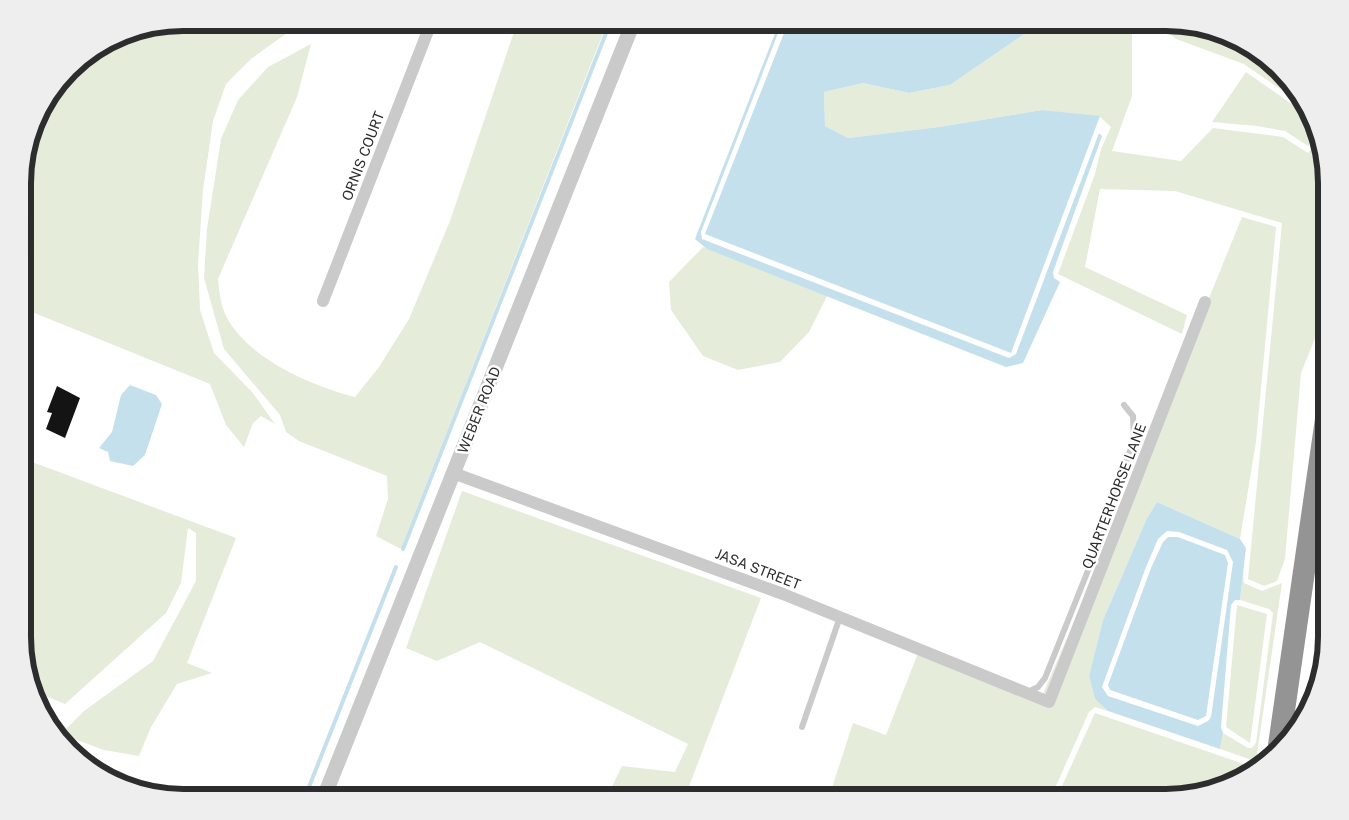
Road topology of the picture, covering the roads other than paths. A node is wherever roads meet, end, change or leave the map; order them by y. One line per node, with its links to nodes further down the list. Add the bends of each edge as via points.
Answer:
1 (428, 31): 3 (street, ORNIS COURT)
2 (629, 31): 6 (street, WEBER ROAD)
3 (323, 301)
4 (1205, 302): 10 (street, QUARTERHORSE LANE)
5 (1124, 405): 9 (lane, via 1133,416 1134,440 1118,476 1105,528 1045,678)
6 (453, 473): 8 (street, JASA STREET); 13 (street, WEBER ROAD)
7 (1317, 481): 12 (highway)
8 (840, 617): 9 (street, JASA STREET); 11 (lane)
9 (1027, 693): 10 (street, JASA STREET)
10 (1050, 702)
11 (802, 727)
12 (1280, 735)
13 (328, 789)

